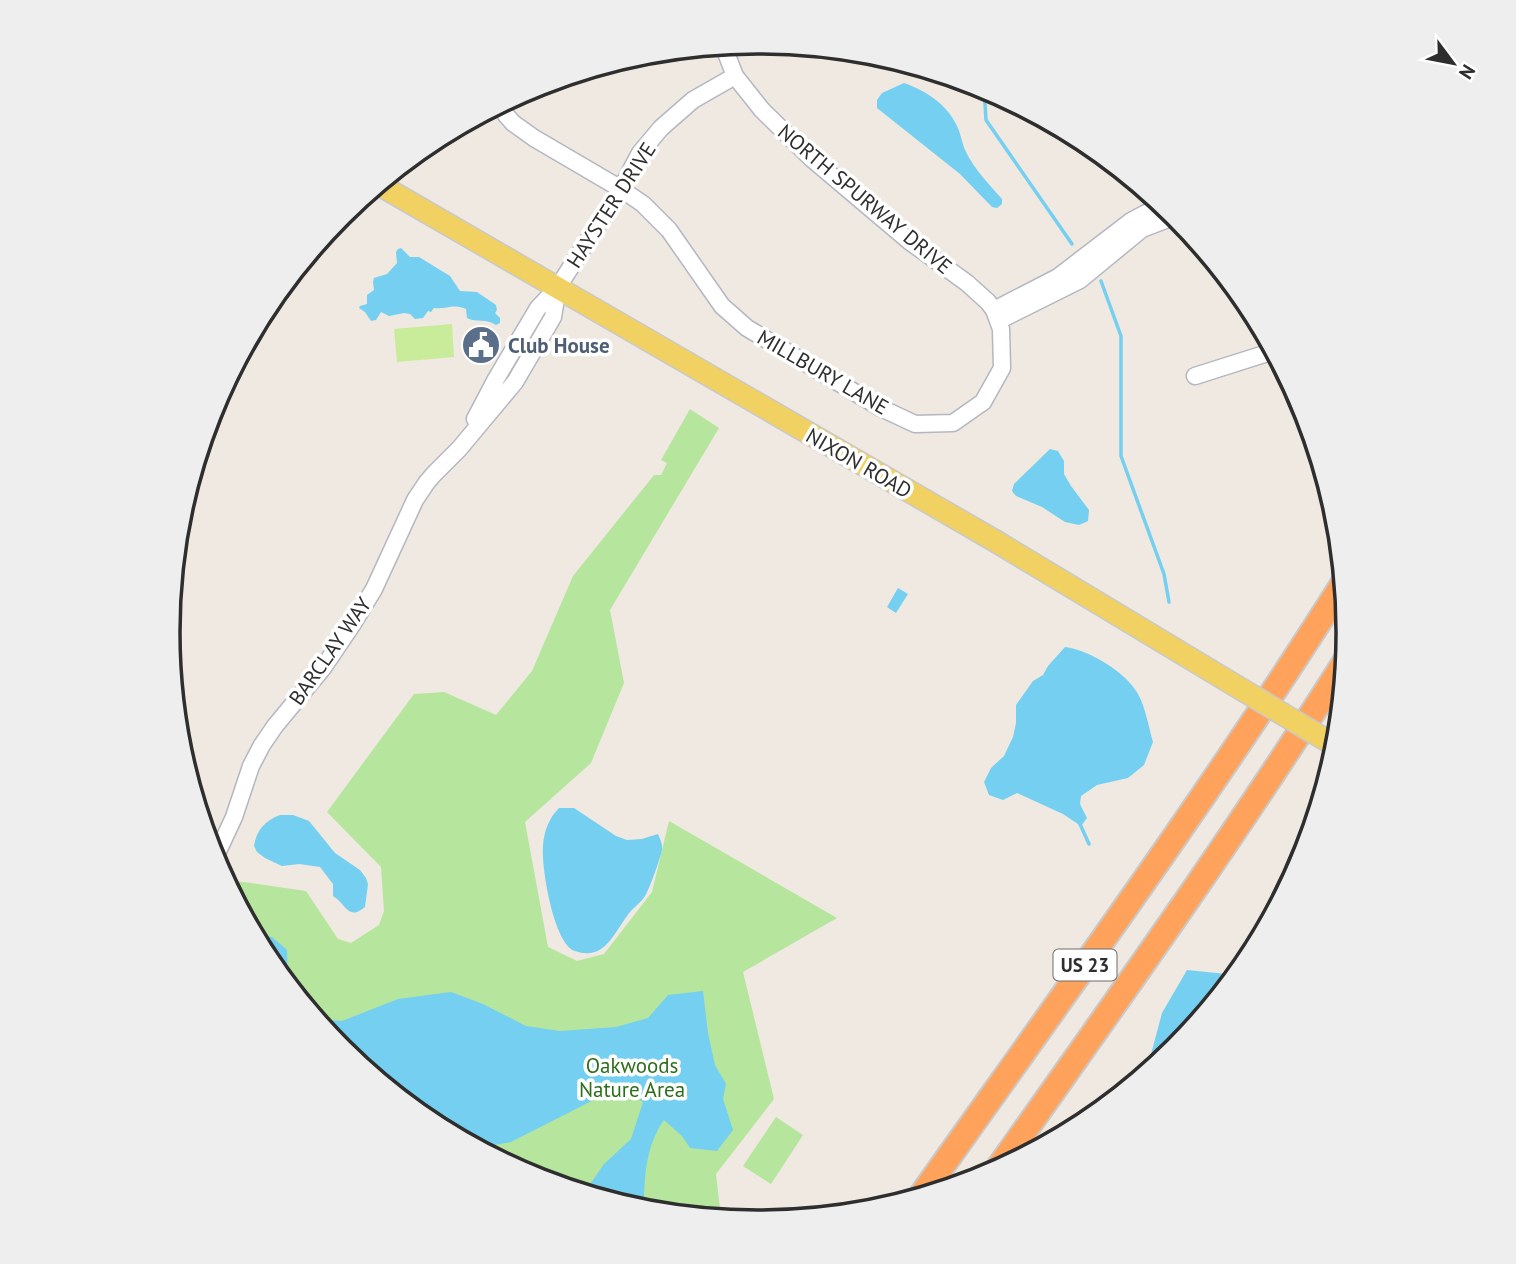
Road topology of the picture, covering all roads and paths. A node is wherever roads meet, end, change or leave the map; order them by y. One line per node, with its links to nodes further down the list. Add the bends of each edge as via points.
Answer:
1 (727, 55): 2 (street, NORTH SPURWAY DRIVE)
2 (735, 76): 5 (street, HAYSTER DRIVE, via 693,100 661,128 640,153); 8 (street, NORTH SPURWAY DRIVE, via 811,159 967,283)
3 (505, 113): 5 (street, MILLBURY LANE, via 534,138)
4 (387, 189): 7 (main road, NIXON ROAD)
5 (621, 189): 7 (street, HAYSTER DRIVE); 8 (street, MILLBURY LANE, via 669,230 722,306 747,328 915,424 953,423 983,402 1002,368)
6 (1161, 218): 8 (street, via 1080,280 1060,283)
7 (558, 287): 13 (main road, NIXON ROAD, bridge); 14 (street, BARCLAY WAY, via 538,308 459,449 415,500 352,625 262,745)
8 (996, 315)
9 (1262, 350): 10 (street)
10 (1195, 376)
11 (1335, 596): 16 (highway, US 23, via 1247,732)
12 (1334, 679): 15 (highway, US 23, via 1165,933)
13 (1326, 739)
14 (221, 845)
15 (1010, 1152)
16 (929, 1184)

